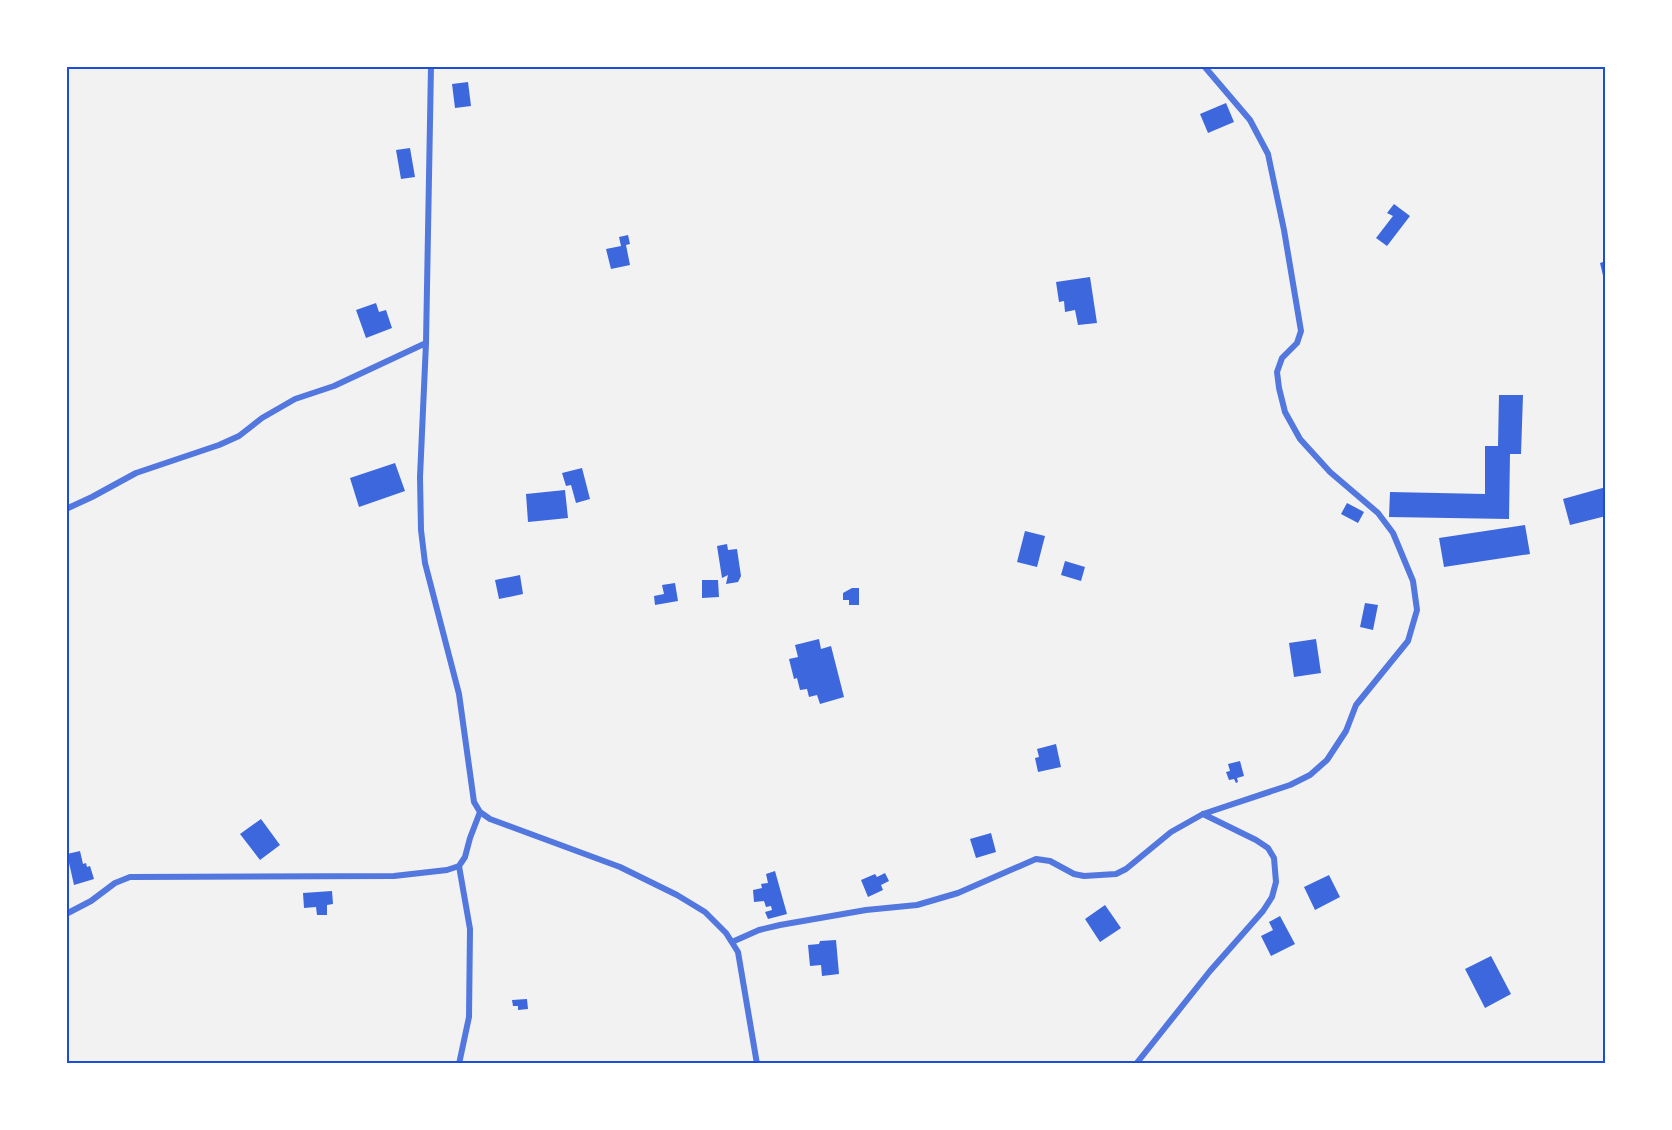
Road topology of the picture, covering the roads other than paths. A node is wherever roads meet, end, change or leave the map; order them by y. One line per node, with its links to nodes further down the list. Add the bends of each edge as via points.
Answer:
1 (431, 66): 3 (street)
2 (1204, 66): 6 (street, via 1250,120 1268,154 1301,331 1277,372 1285,412 1300,439 1330,472 1378,513 1393,533 1413,581 1417,610 1408,641 1356,705 1346,731 1327,760 1290,785)
3 (426, 343): 4 (street, via 334,386 296,399 239,436 136,473); 5 (street, via 421,530 425,564 459,694 474,802)
4 (66, 509)
5 (480, 812): 7 (street); 9 (street, via 620,867 677,895 705,912)
6 (1203, 814): 9 (street, via 1171,832 1116,874 1084,876 1036,859 958,893 917,904 780,925); 12 (street, via 1268,848 1274,858 1276,882 1272,897)
7 (459, 866): 8 (street, via 394,876 130,877); 10 (street, via 470,929 469,1017)
8 (66, 914)
9 (732, 942): 11 (street, via 738,952)
10 (459, 1064)
11 (757, 1064)
12 (1136, 1064)

